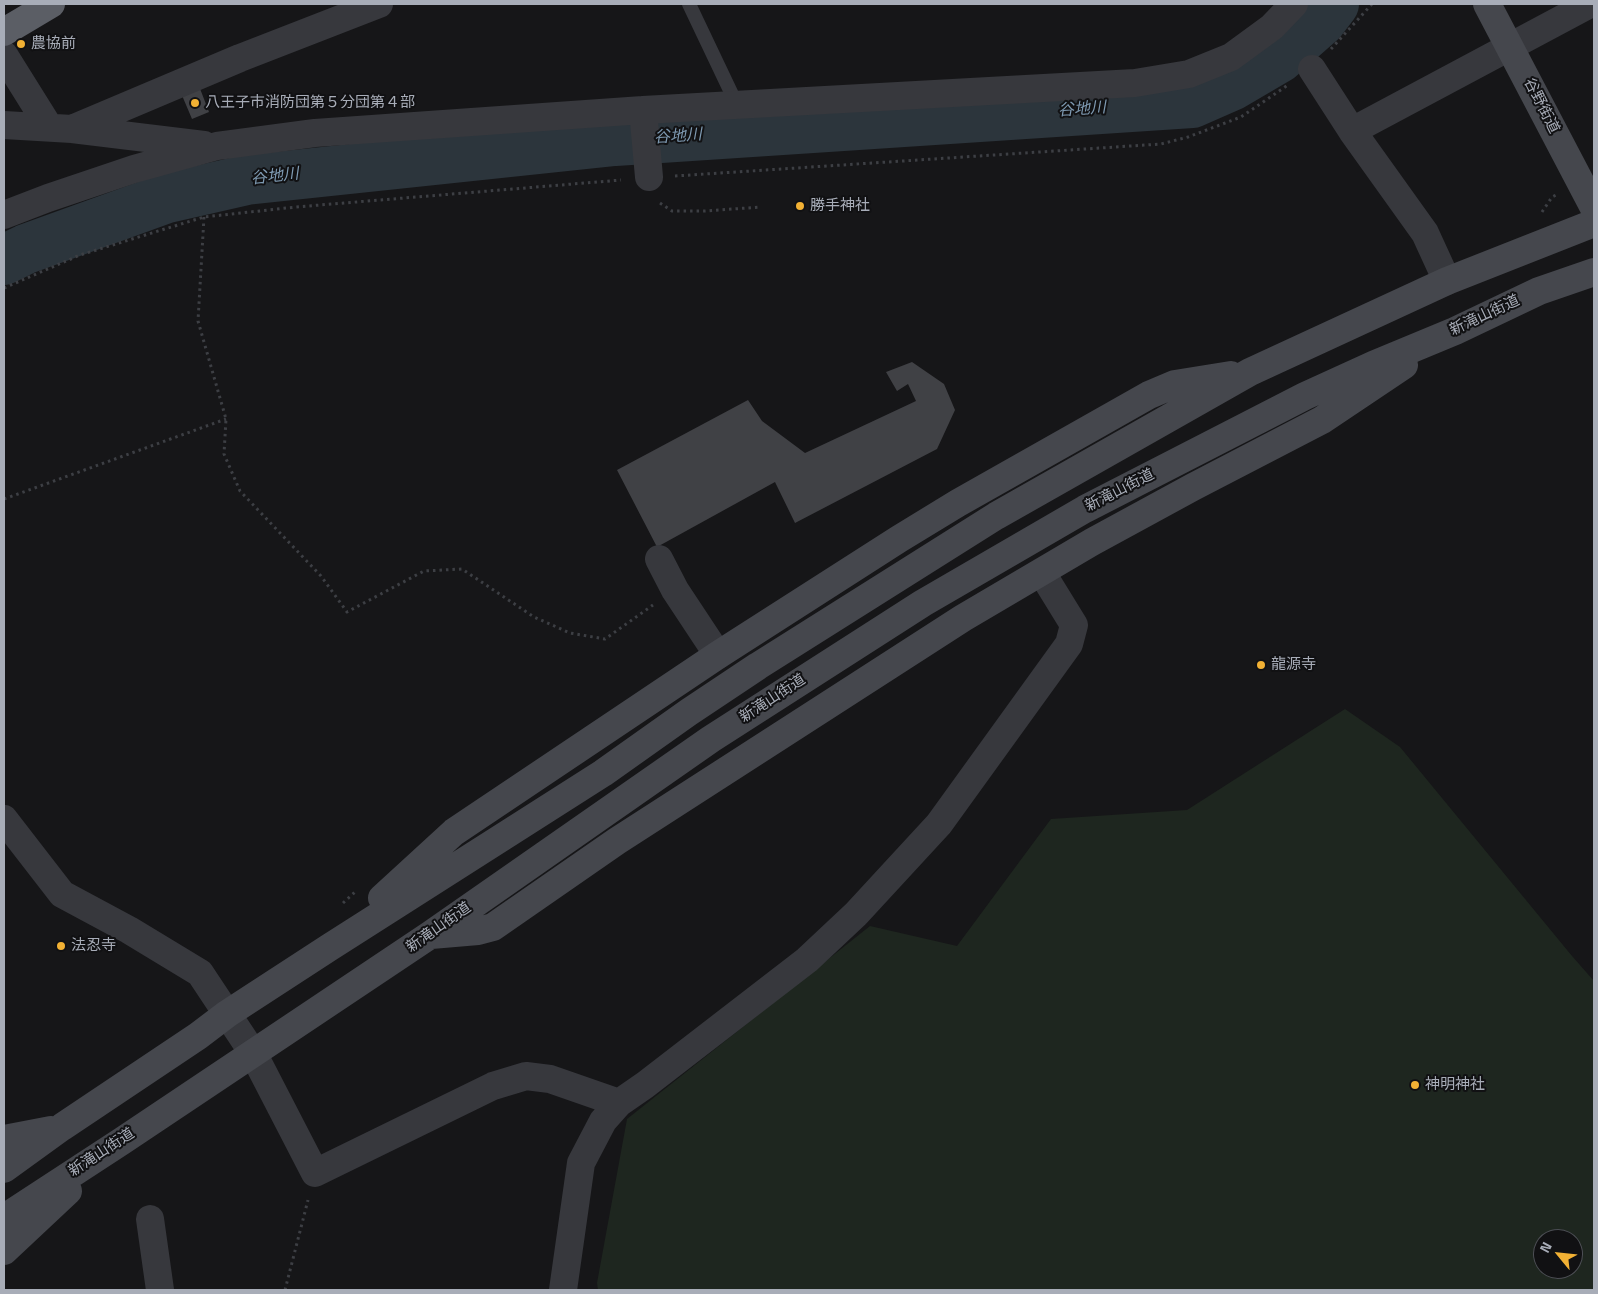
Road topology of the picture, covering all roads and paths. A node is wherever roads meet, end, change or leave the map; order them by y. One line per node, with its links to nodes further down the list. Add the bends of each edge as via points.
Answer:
1 (51, 4): 8 (highway)
2 (379, 4): 15 (street)
3 (689, 4): 12 (lane)
4 (1294, 4): 12 (street, via 1272,27 1231,57 1188,74 1135,83)
5 (1372, 4): 11 (path)
6 (1488, 4): 9 (main road, 谷野街道)
7 (1590, 4): 9 (street)
8 (4, 32)
9 (1510, 47): 16 (street); 20 (main road, 谷野街道)
10 (4, 55): 15 (street)
11 (1312, 68): 16 (street); 18 (path, via 1241,117 1161,144)
12 (737, 105): 13 (street)
13 (643, 117): 17 (street, via 315,133); 18 (street)
14 (4, 125): 15 (street)
15 (60, 128): 17 (street)
16 (1352, 131): 25 (street, via 1425,234)
17 (217, 146): 21 (street, via 134,169)
18 (648, 170): 19 (path, via 659,202 672,211); 22 (path)
19 (761, 207)
20 (1594, 208)
21 (4, 215)
22 (204, 217): 26 (path, via 80,255); 29 (path, via 198,321)
23 (1594, 223): 25 (main road)
24 (1594, 272): 27 (main road, 新滝山街道, via 1539,291)
25 (1447, 281): 28 (main road)
26 (4, 288)
27 (1455, 331): 32 (main road, via 1322,420 1092,542); 36 (main road, 新滝山街道, via 1305,396 1085,510 973,573 711,739)
28 (1250, 372): 34 (main road, via 1176,384 1149,395 958,502); 37 (main road, via 996,516 742,677 602,773)
29 (226, 419): 30 (path); 33 (path, via 224,454 240,491 321,576 347,612 424,571 462,569 534,617 570,633 605,639)
30 (4, 499)
31 (659, 559): 33 (street)
32 (1042, 573): 36 (main road, via 962,618 737,763 493,927); 40 (street, via 1074,625 1069,644 939,824 856,914 808,960)
33 (675, 590): 34 (street)
34 (718, 655): 37 (main road, via 454,832)
35 (4, 819): 38 (street, via 62,894 200,973)
36 (430, 935): 39 (main road, 新滝山街道)
37 (330, 947): 38 (main road)
38 (227, 1014): 39 (street); 41 (main road)
39 (254, 1054): 43 (main road, 新滝山街道); 45 (street)
40 (619, 1102): 45 (street, via 550,1079 526,1076 493,1086); 51 (street, via 603,1121 581,1163)
41 (62, 1128): 42 (main road); 44 (main road)
42 (4, 1139)
43 (122, 1141): 46 (main road, 新滝山街道); 48 (main road)
44 (4, 1169)
45 (315, 1173): 50 (path)
46 (4, 1218)
47 (150, 1219): 49 (street)
48 (4, 1251)
49 (160, 1290)
50 (285, 1290)
51 (563, 1290)

